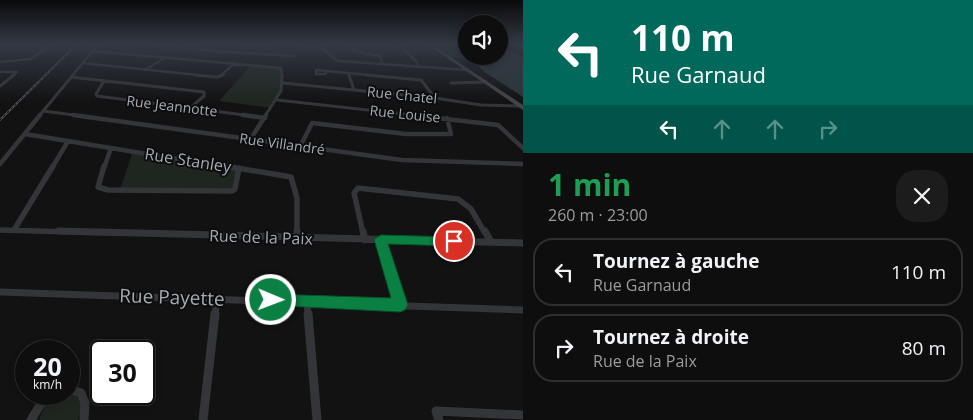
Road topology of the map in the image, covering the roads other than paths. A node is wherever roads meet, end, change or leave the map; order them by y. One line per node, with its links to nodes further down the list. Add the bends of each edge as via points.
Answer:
1 (82, 63): 16 (street)
2 (235, 63): 11 (street, via 220,76)
3 (87, 64): 11 (street)
4 (155, 64): 11 (street)
5 (241, 64): 19 (street, via 281,68)
6 (377, 64): 7 (street)
7 (383, 64): 10 (street)
8 (417, 64): 10 (street)
9 (458, 64): 12 (main road)
10 (418, 67): 12 (street)
11 (145, 70)
12 (468, 70): 18 (main road)
13 (327, 71): 15 (street)
14 (0, 72): 21 (street, via 17,72)
15 (348, 73): 22 (street); 23 (street, via 421,80)
16 (71, 77): 17 (street); 27 (street)
17 (104, 81): 26 (street, Rue Jeannotte, via 96,94 98,96); 26 (street, via 204,92 204,96)
18 (486, 82): 20 (street); 25 (main road)
19 (283, 83): 22 (street, Rue Chatel); 24 (street)
20 (451, 83)
21 (0, 86)
22 (354, 90): 23 (street, Rue Chatel)
23 (435, 98): 25 (street, Rue Chatel)
24 (277, 100): 28 (street); 29 (street, Rue Louise)
25 (522, 107)
26 (190, 108): 28 (street, Rue Jeannotte)
27 (43, 112): 30 (street); 31 (street, Rue Villandré)
28 (265, 118): 31 (street)
29 (447, 118): 33 (street, via 451,134 406,134 312,124); 35 (street, Rue Louise, via 498,125)
30 (25, 134): 32 (street, Rue Stanley); 36 (street)
31 (250, 140): 33 (street, Rue Villandré)
32 (68, 141): 34 (street, Rue Stanley); 40 (street)
33 (300, 147): 37 (street, Rue Villandré, via 406,161)
34 (111, 148): 38 (street, Rue Stanley); 38 (street, via 98,184 98,187 108,190 232,190 235,189)
35 (523, 148)
36 (0, 164)
37 (523, 164)
38 (239, 168): 41 (street, Rue Stanley, via 291,177 296,201)
39 (0, 230): 40 (street, Rue de la Paix)
40 (14, 230): 41 (street, Rue de la Paix)
41 (297, 238): 43 (street, Rue de la Paix)
42 (381, 239): 43 (street, Rue de la Paix); 44 (street, Rue de la Paix); 49 (street)
43 (365, 240): 44 (street, via 354,193 358,188 458,199 471,209)
44 (491, 242): 45 (street, Rue de la Paix)
45 (523, 243)
46 (0, 292): 47 (street, Rue Payette)
47 (217, 299): 48 (street, Rue Payette); 56 (street)
48 (307, 301): 49 (street, Rue Payette); 57 (street)
49 (400, 305): 50 (street, Rue Payette)
50 (523, 310)
51 (80, 393): 55 (street, via 85,403)
52 (39, 405): 54 (street)
53 (523, 415): 58 (street, via 436,411)
54 (31, 420)
55 (84, 420)
56 (203, 420)
57 (316, 420)
58 (439, 420)

